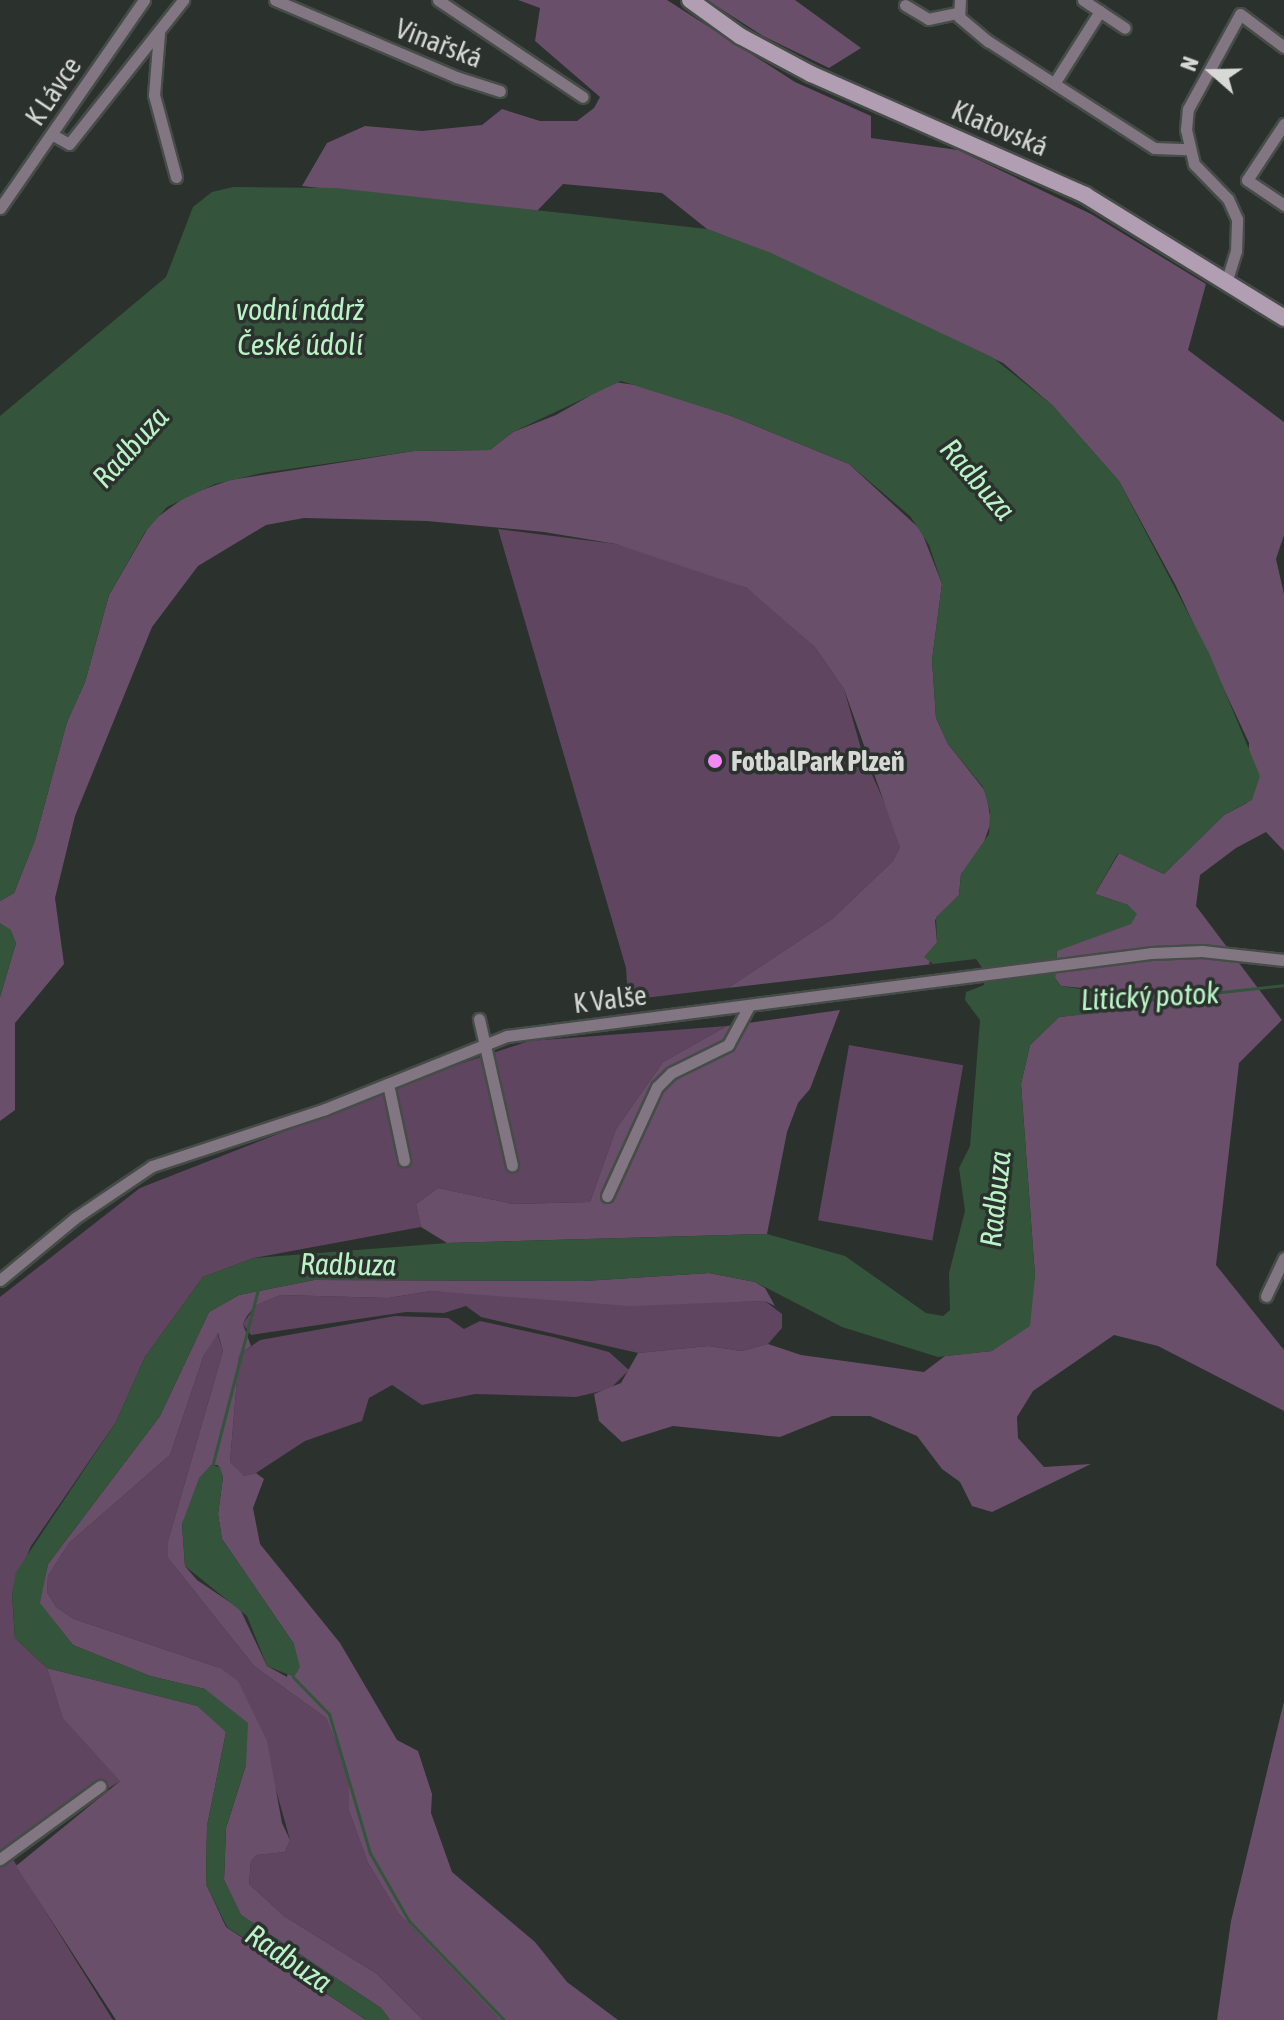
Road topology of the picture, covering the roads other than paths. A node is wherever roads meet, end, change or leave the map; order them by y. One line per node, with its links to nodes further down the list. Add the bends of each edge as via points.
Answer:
1 (144, 0): 18 (street, K Lávce)
2 (183, 0): 12 (street)
3 (275, 0): 15 (street, Vinařská)
4 (438, 0): 16 (street)
5 (690, 0): 23 (main road, Klatovská, via 740,36 811,74 1085,195)
6 (960, 0): 10 (street)
7 (1083, 0): 9 (street)
8 (905, 5): 10 (street, via 928,19)
9 (1100, 11): 11 (street); 14 (street)
10 (957, 13): 14 (street, via 988,41)
11 (1125, 28)
12 (159, 33): 18 (street, via 69,144); 20 (street, via 154,95)
13 (1284, 47): 19 (street, via 1240,14 1194,93 1186,120)
14 (1055, 82): 19 (street, via 1154,148)
15 (500, 91)
16 (583, 97)
17 (1284, 124): 21 (street, via 1247,180)
18 (53, 135): 22 (street, K Lávce)
19 (1188, 149): 23 (street, via 1204,178 1228,199 1237,219 1236,251)
20 (176, 177)
21 (1284, 205)
22 (0, 208)
23 (1227, 280): 24 (main road, Klatovská)
24 (1284, 318)
25 (1284, 960): 26 (street, K Valše, via 1202,951)
26 (749, 1006): 28 (street, K Valše, via 507,1036); 32 (street, via 728,1045 671,1073 657,1087)
27 (479, 1019): 28 (street)
28 (488, 1043): 29 (street, K Valše); 31 (street)
29 (388, 1084): 30 (street); 34 (street, K Valše, via 152,1166 75,1218)
30 (404, 1160)
31 (512, 1165)
32 (607, 1196)
33 (1284, 1258): 35 (street)
34 (0, 1280)
35 (1266, 1296)
36 (100, 1786): 37 (street)
37 (0, 1859)

